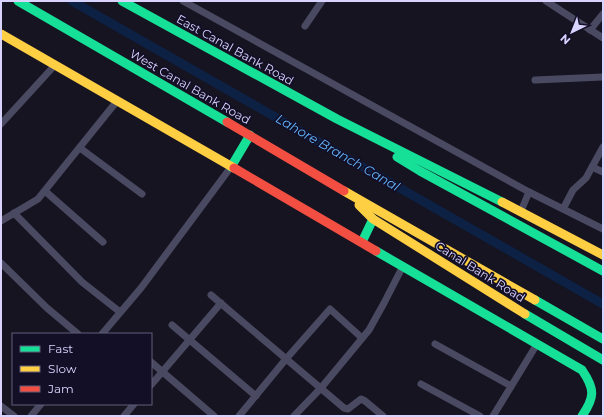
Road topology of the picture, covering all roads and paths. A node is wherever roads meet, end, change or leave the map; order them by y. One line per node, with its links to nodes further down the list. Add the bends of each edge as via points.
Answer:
1 (18, 1): 17 (main road, West Canal Bank Road)
2 (122, 1): 15 (main road, East Canal Bank Road)
3 (183, 1): 24 (street)
4 (322, 1): 7 (street)
5 (546, 1): 8 (street)
6 (603, 14): 8 (street)
7 (305, 26)
8 (590, 30): 10 (street)
9 (1, 34): 11 (main road)
10 (603, 38)
11 (55, 65): 14 (main road); 16 (street)
12 (603, 76): 13 (street)
13 (535, 80)
14 (117, 101): 19 (street); 21 (main road)
15 (337, 119): 28 (main road); 38 (main road, via 420,171)
16 (1, 124)
17 (250, 136): 21 (main road); 26 (main road, West Canal Bank Road)
18 (603, 147): 20 (street)
19 (80, 148): 23 (street); 25 (street)
20 (592, 166): 22 (street); 27 (street, via 586,178 573,190)
21 (231, 167): 34 (main road); 41 (street, via 141,288)
22 (603, 172)
23 (45, 192): 29 (street); 33 (street)
24 (529, 192): 27 (street); 28 (street)
25 (142, 194)
26 (350, 195): 31 (main road, Canal Bank Road); 46 (main road)
27 (563, 209): 32 (street)
28 (521, 211): 35 (main road)
29 (14, 213): 30 (street); 41 (street, via 82,282)
30 (3, 217)
31 (373, 219): 34 (main road); 51 (main road, Canal Bank Road, via 498,298)
32 (603, 229)
33 (103, 242)
34 (362, 242): 37 (main road)
35 (603, 255)
36 (1, 263): 43 (street)
37 (403, 266): 45 (street, via 369,330); 49 (main road)
38 (603, 271)
39 (211, 295): 40 (street)
40 (221, 303): 47 (street); 50 (street)
41 (120, 312): 44 (street)
42 (172, 325): 47 (street)
43 (77, 333)
44 (103, 333)
45 (362, 338): 50 (street, via 330,309); 57 (street)
46 (603, 339)
47 (190, 340): 53 (street); 58 (street)
48 (435, 344): 56 (street)
49 (537, 344): 56 (street); 71 (main road, via 582,370 589,379 593,398)
50 (286, 359): 57 (street); 58 (street)
51 (603, 360)
52 (152, 363): 53 (street)
53 (163, 372): 54 (street); 65 (street)
54 (152, 384)
55 (421, 384): 69 (street)
56 (511, 386): 70 (street)
57 (320, 388): 67 (street); 68 (street, via 344,408 348,409 361,399)
58 (256, 396): 66 (street)
59 (40, 405): 63 (street)
60 (133, 405): 64 (street)
61 (1, 406): 62 (street)
62 (14, 416)
63 (31, 416)
64 (124, 416)
65 (214, 416)
66 (239, 416)
67 (294, 416)
68 (383, 416)
69 (480, 416)
70 (493, 416)
71 (582, 416)

